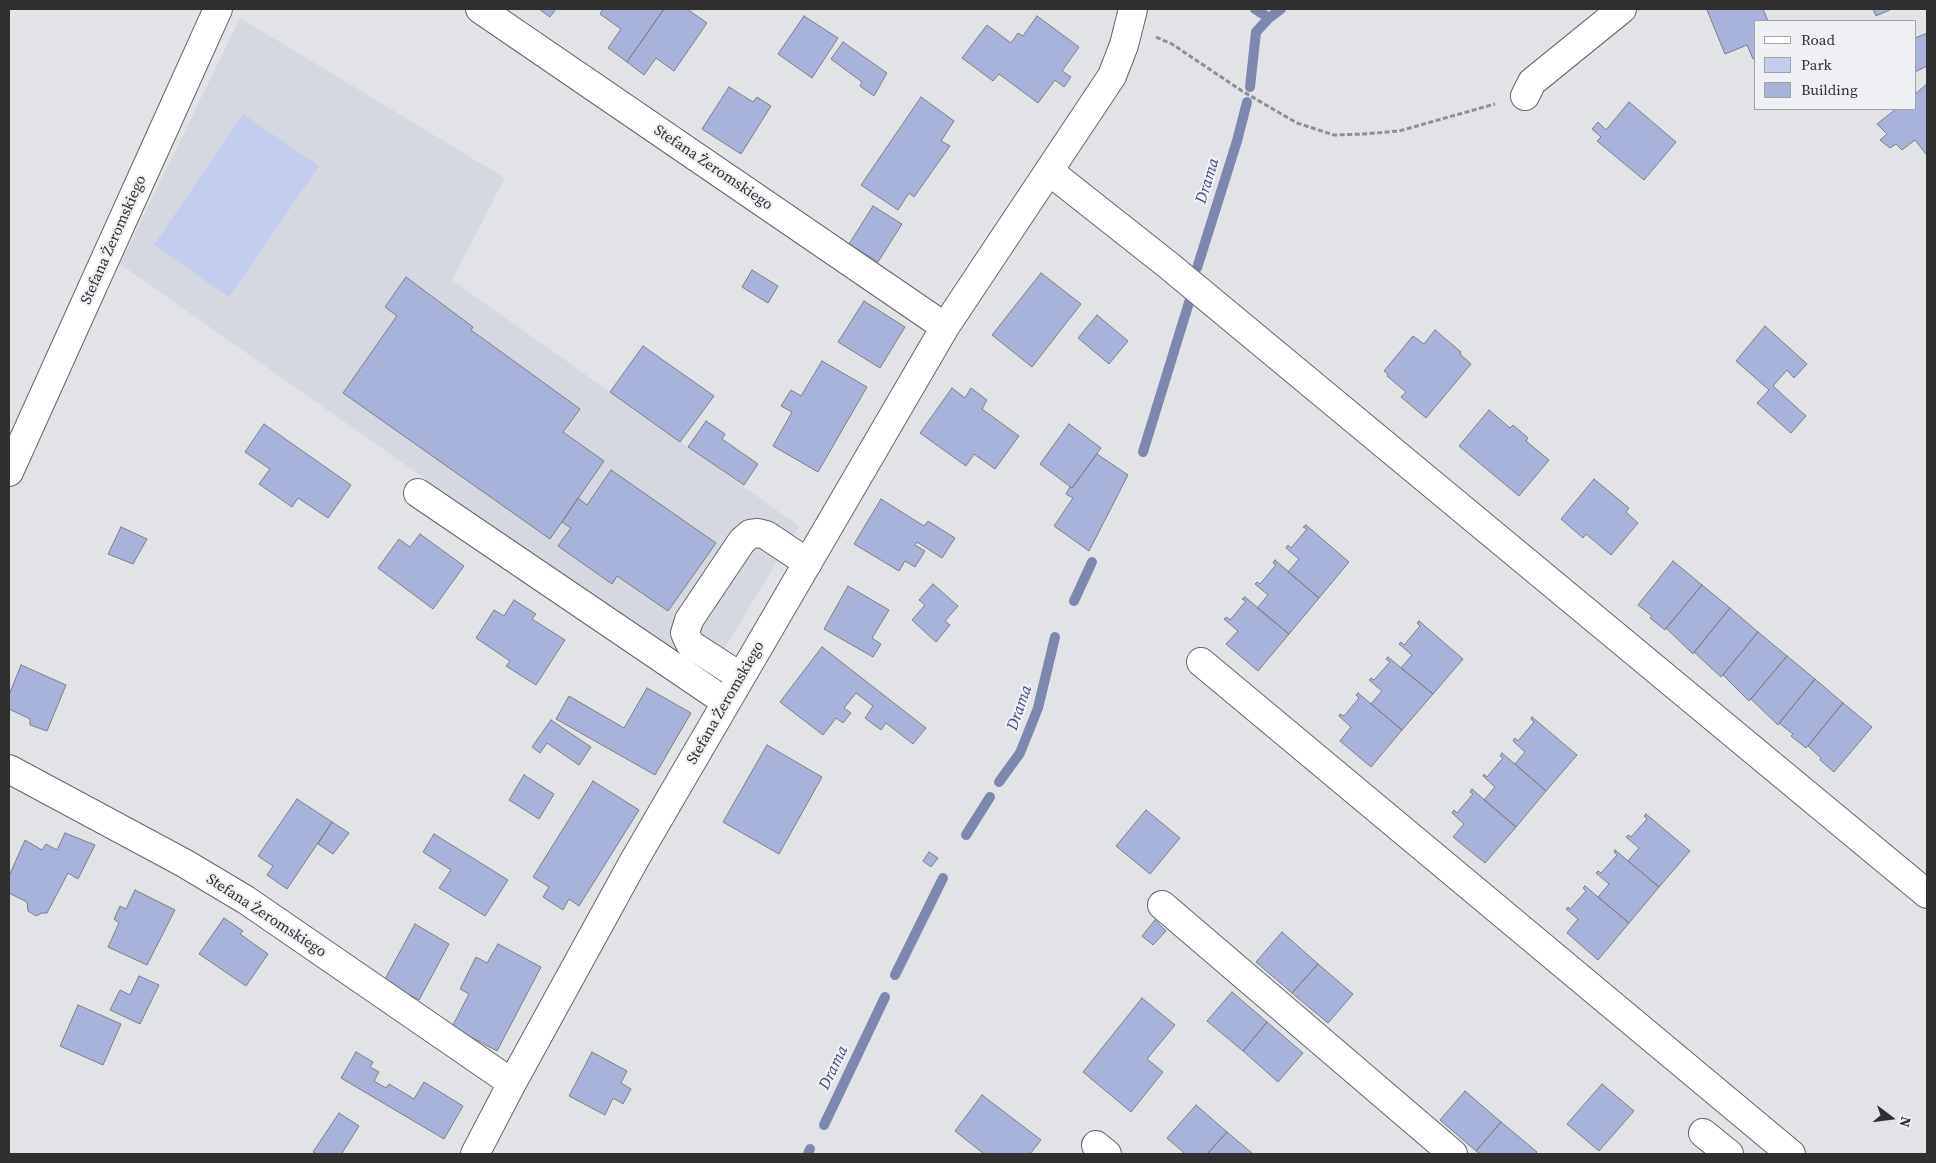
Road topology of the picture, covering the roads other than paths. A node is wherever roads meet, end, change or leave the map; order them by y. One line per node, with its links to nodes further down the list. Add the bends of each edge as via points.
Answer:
1 (218, 9): 8 (street, Stefana Żeromskiego)
2 (480, 9): 7 (street, Stefana Żeromskiego)
3 (1622, 9): 5 (street, via 1532,82)
4 (1130, 19): 6 (street, Stefana Żeromskiego, via 1112,76)
5 (1524, 96)
6 (1049, 171): 7 (street, Stefana Żeromskiego); 15 (street)
7 (945, 327): 10 (street, Stefana Żeromskiego)
8 (9, 472)
9 (418, 493): 13 (street)
10 (808, 563): 12 (street, Stefana Żeromskiego); 12 (street, via 766,535 750,534 689,620 686,633 690,644)
11 (1201, 662): 22 (street)
12 (741, 677): 13 (street, Stefana Żeromskiego)
13 (726, 702): 17 (street, Stefana Żeromskiego)
14 (9, 769): 17 (street, Stefana Żeromskiego, via 246,900)
15 (1927, 894)
16 (1162, 905): 20 (street)
17 (512, 1083): 19 (street, Stefana Żeromskiego)
18 (1703, 1133): 21 (street)
19 (475, 1154)
20 (1453, 1154)
21 (1729, 1154)
22 (1791, 1154)

